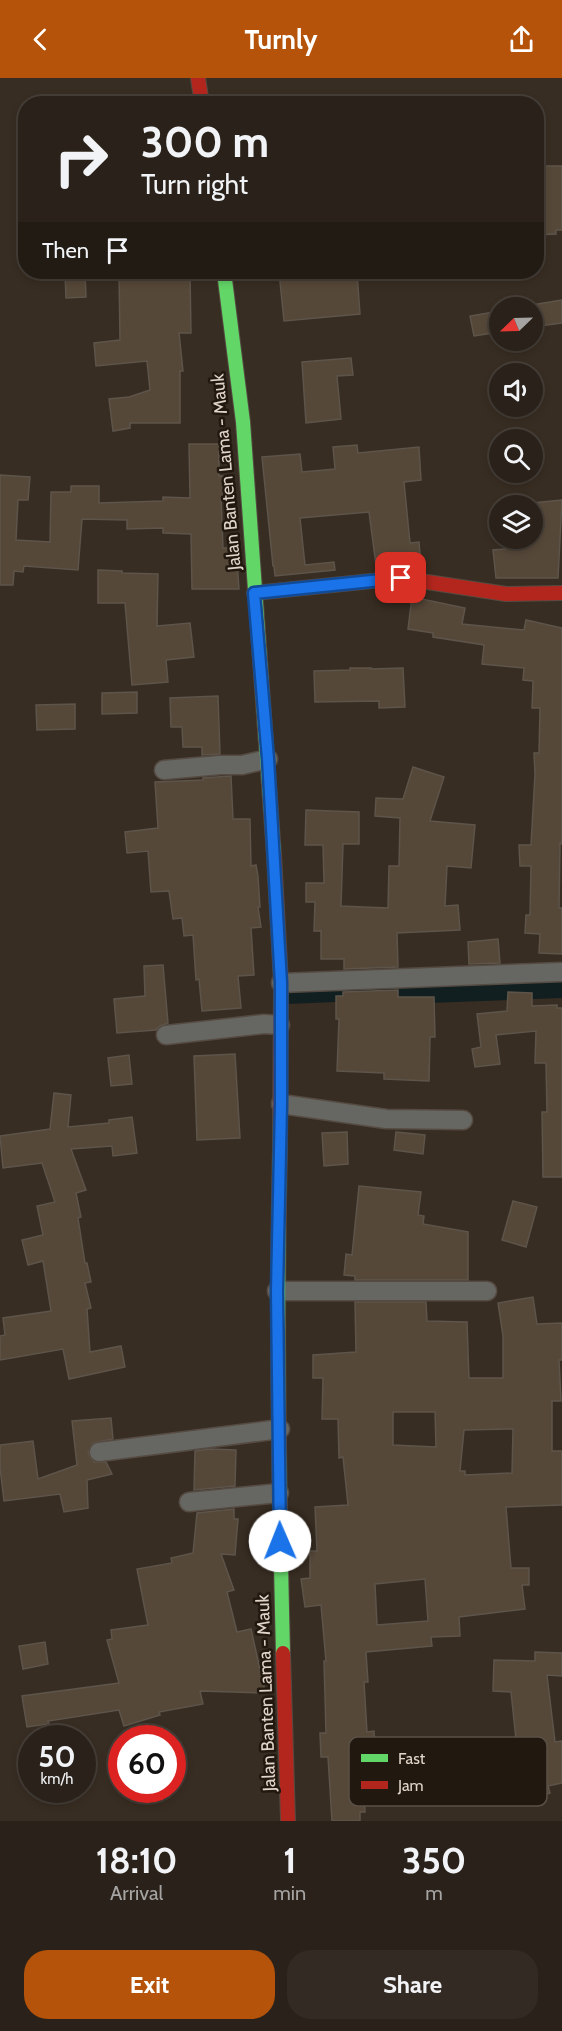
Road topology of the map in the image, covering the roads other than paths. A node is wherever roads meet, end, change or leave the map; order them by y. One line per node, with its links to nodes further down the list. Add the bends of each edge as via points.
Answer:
1 (198, 78): 2 (main road)
2 (201, 96)
3 (225, 279): 4 (main road, Jalan Banten Lama - Mauk, via 243,422)
4 (254, 593): 5 (main road, via 401,578 506,594); 6 (main road, Jalan Banten Lama - Mauk)
5 (562, 593)
6 (268, 759): 7 (street, via 242,765); 9 (main road, Jalan Banten Lama - Mauk)
7 (164, 770)
8 (562, 972): 9 (street)
9 (281, 983): 10 (main road, Jalan Banten Lama - Mauk)
10 (280, 1025): 11 (street, via 264,1023); 12 (main road, Jalan Banten Lama - Mauk)
11 (166, 1035)
12 (281, 1104): 13 (street, via 386,1119); 14 (main road, Jalan Banten Lama - Mauk)
13 (463, 1120)
14 (277, 1291): 15 (street); 16 (main road, Jalan Banten Lama - Mauk)
15 (487, 1291)
16 (280, 1429): 17 (street); 18 (main road, Jalan Banten Lama - Mauk)
17 (99, 1452)
18 (279, 1493): 19 (street); 20 (main road, Jalan Banten Lama - Mauk)
19 (189, 1502)
20 (288, 1821)

